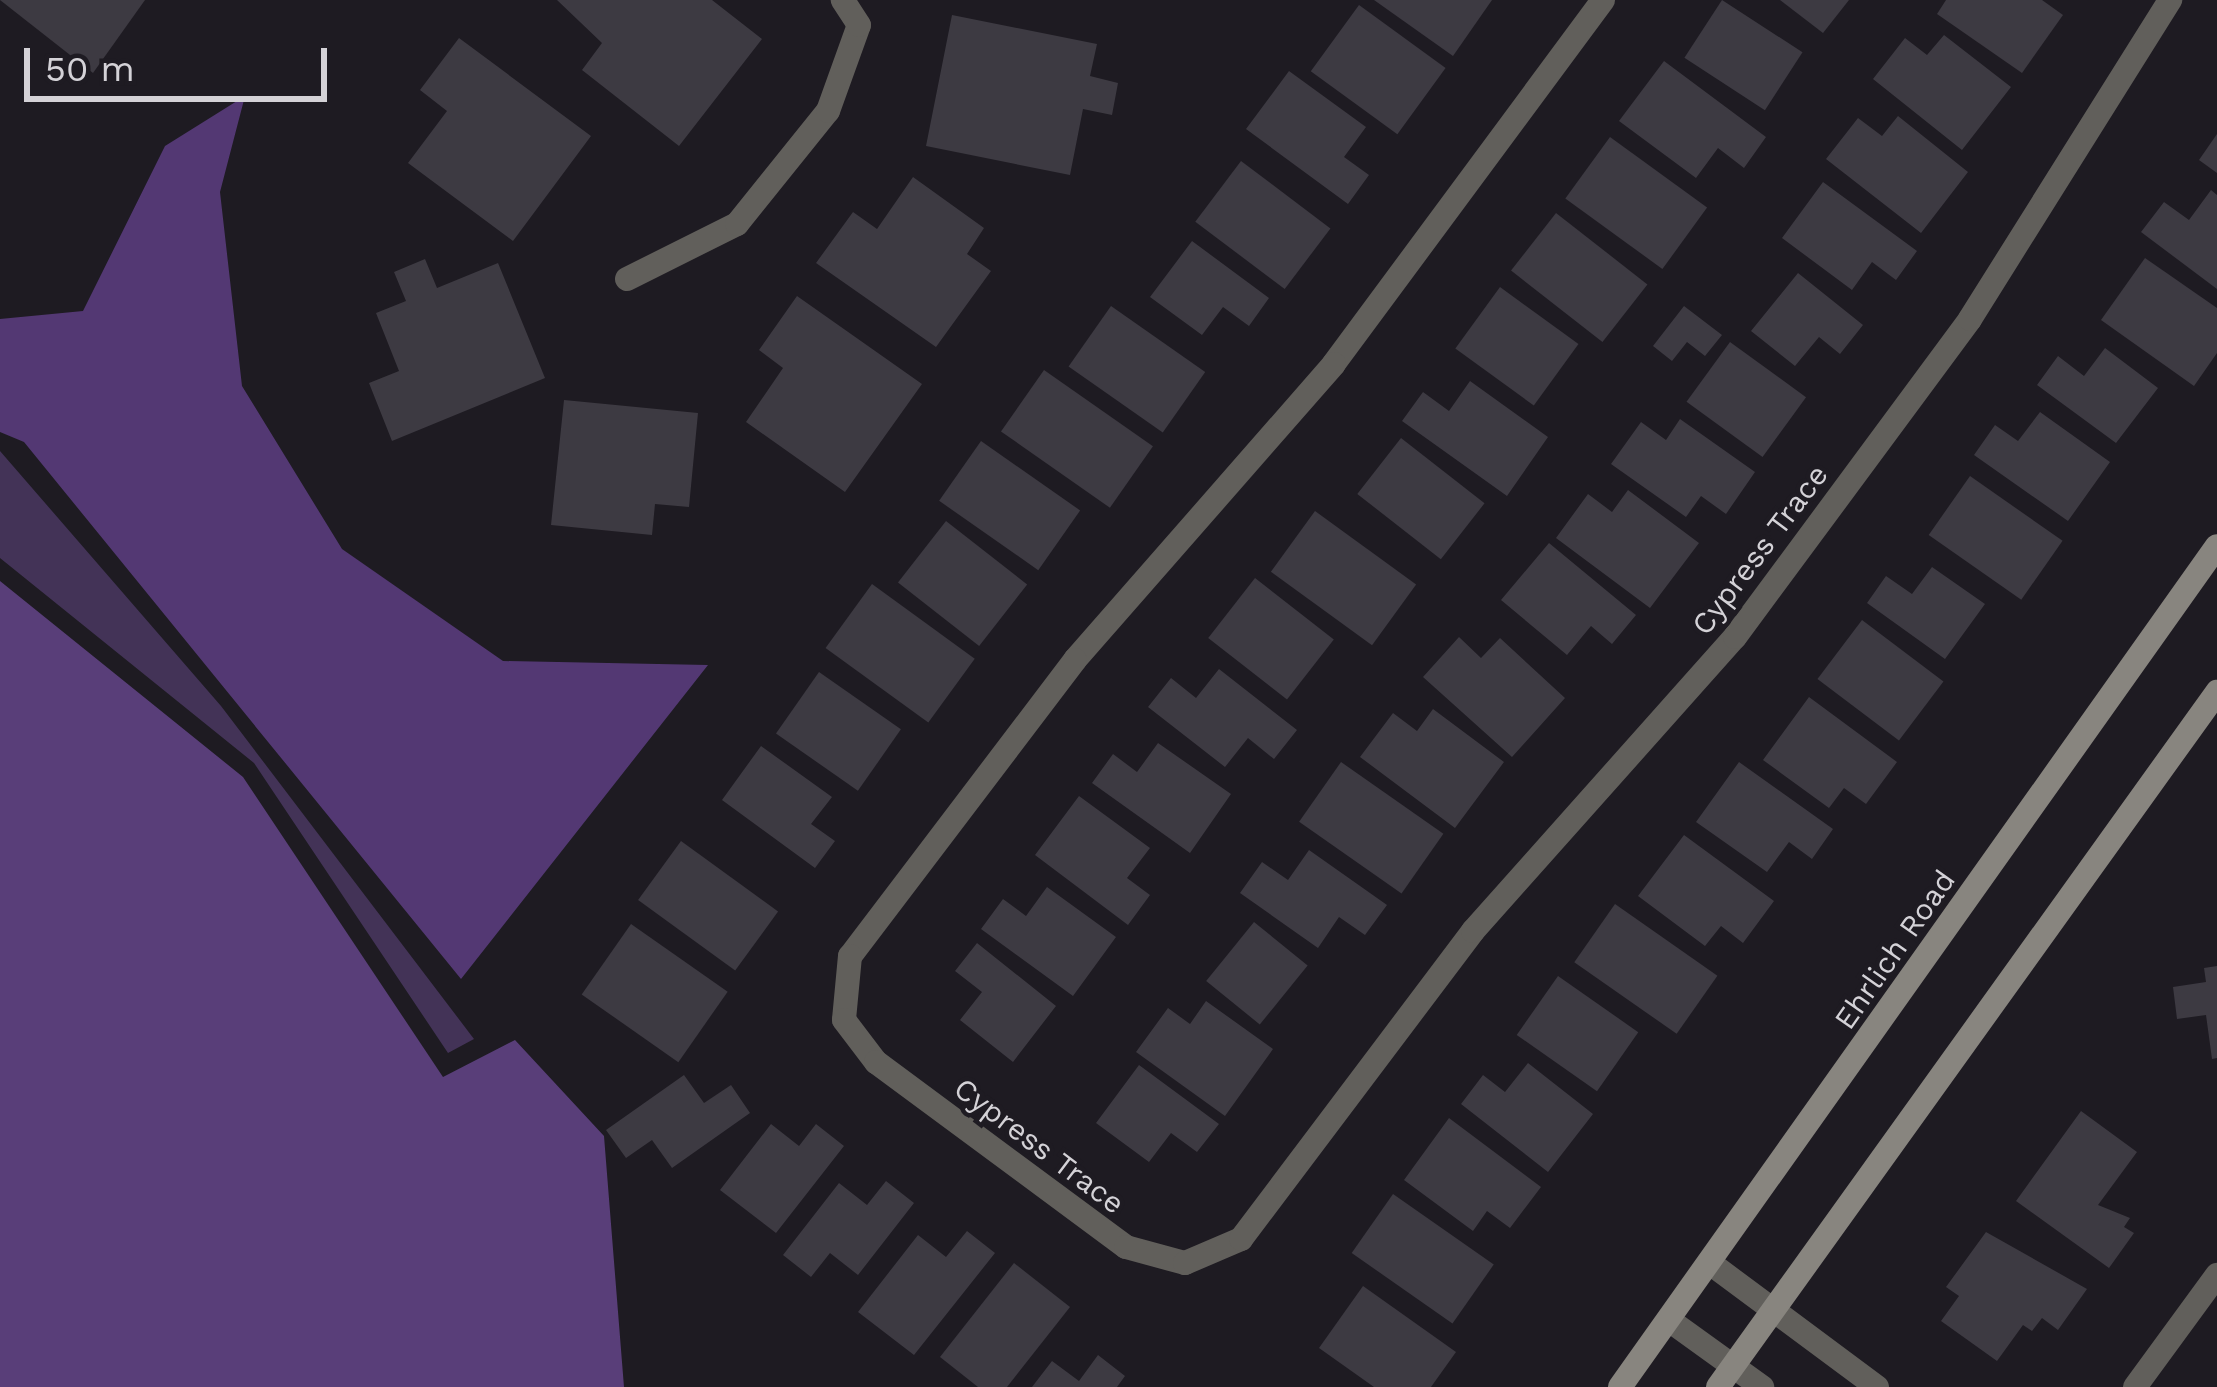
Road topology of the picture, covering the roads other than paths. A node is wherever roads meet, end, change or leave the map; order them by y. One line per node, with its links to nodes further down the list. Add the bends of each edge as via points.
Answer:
1 (843, 0): 4 (street, via 859,25 828,111 737,224)
2 (1603, 0): 3 (street, Cypress Trace, via 1334,364 1075,660 850,956 844,1020 876,1062 1126,1247 1185,1263 1241,1239 1473,931 1735,637 1970,320)
3 (2170, 0)
4 (627, 279)
5 (2217, 546): 7 (main road, Ehrlich Road)
6 (2217, 692): 9 (main road)
7 (1710, 1263): 9 (street); 10 (main road, Ehrlich Road)
8 (2217, 1276): 15 (street)
9 (1774, 1310): 11 (main road); 14 (street)
10 (1669, 1320): 11 (street); 12 (main road, Ehrlich Road)
11 (1726, 1377): 13 (street)
12 (1620, 1387)
13 (1762, 1387)
14 (1877, 1387)
15 (2135, 1387)

